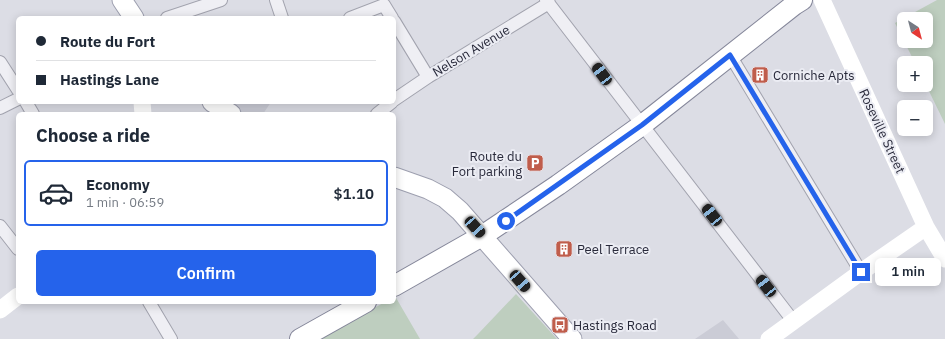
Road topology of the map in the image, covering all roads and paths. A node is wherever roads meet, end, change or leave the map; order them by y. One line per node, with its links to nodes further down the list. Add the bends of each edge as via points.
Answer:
1 (122, 0): 7 (main road)
2 (221, 0): 8 (street)
3 (276, 0): 9 (street)
4 (802, 0): 13 (highway)
5 (822, 0): 27 (main road, Roseville Street)
6 (547, 2): 15 (street, Nelson Avenue); 24 (street)
7 (133, 16)
8 (173, 16)
9 (281, 16)
10 (355, 16): 11 (street, via 384,5)
11 (391, 16)
12 (396, 24): 15 (street)
13 (730, 55): 24 (highway); 31 (street)
14 (0, 62): 16 (street)
15 (428, 76): 17 (street, Nelson Avenue)
16 (16, 87)
17 (396, 99)
18 (16, 100): 21 (street)
19 (215, 104): 22 (main road)
20 (389, 104): 23 (street, Nelson Avenue)
21 (0, 108)
22 (228, 112)
23 (379, 112)
24 (642, 125): 28 (highway); 37 (street)
25 (396, 178): 28 (main road, via 445,198)
26 (0, 226): 29 (street)
27 (926, 227): 30 (main road, Roseville Street); 31 (main road)
28 (482, 236): 32 (highway); 40 (main road)
29 (16, 246)
30 (945, 259)
31 (861, 272): 37 (main road)
32 (396, 285)
33 (16, 298): 36 (main road)
34 (150, 304): 38 (street)
35 (362, 304): 39 (highway)
36 (0, 310)
37 (794, 322): 41 (main road)
38 (171, 339)
39 (300, 339)
40 (572, 339)
41 (769, 339)

